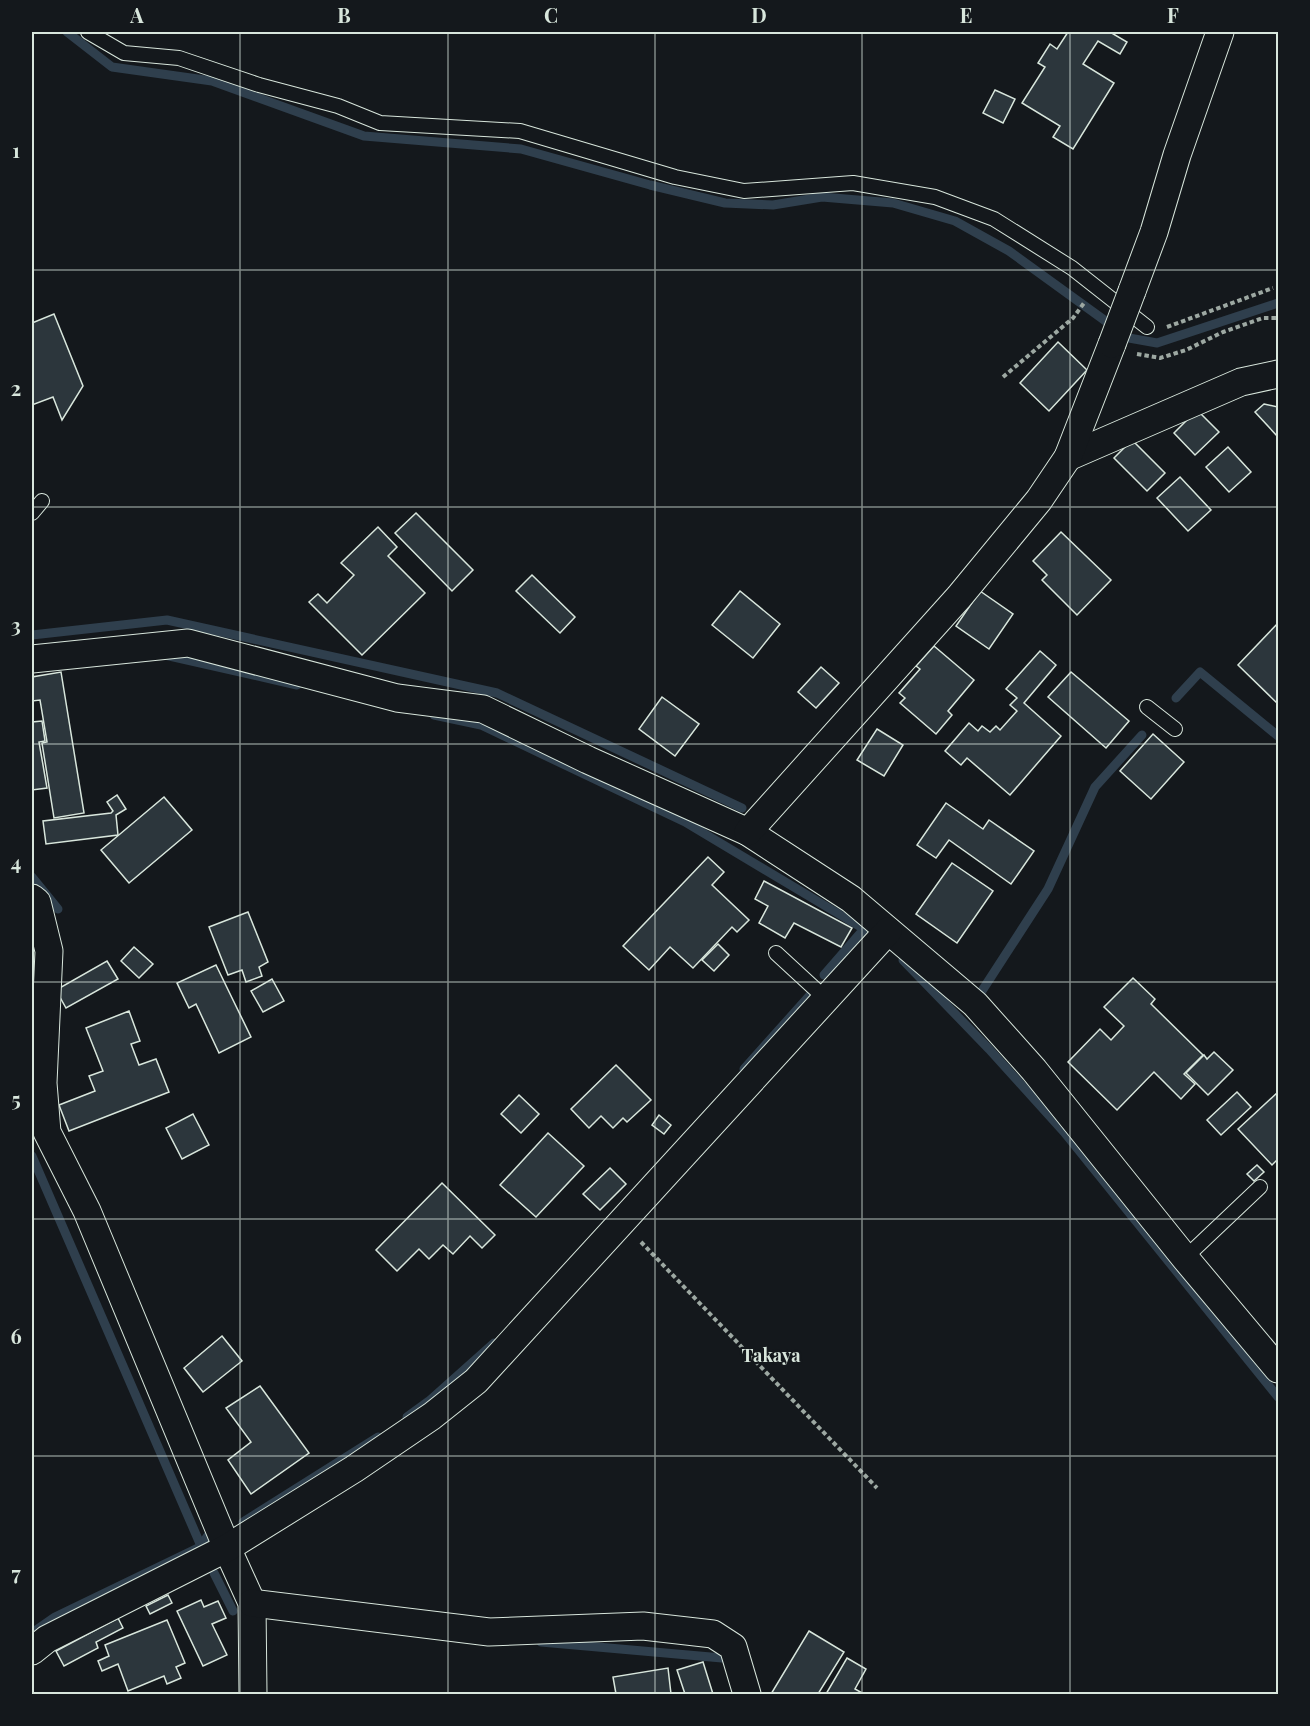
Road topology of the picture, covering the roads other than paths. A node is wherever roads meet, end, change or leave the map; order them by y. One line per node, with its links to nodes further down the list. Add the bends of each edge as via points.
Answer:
1 (88, 32): 3 (lane, via 124,53 179,58 338,106 380,123 520,131 675,177 744,191 853,183 935,197 1004,225 1072,268)
2 (1220, 32): 5 (street, bridge, via 1132,291 1124,349)
3 (1147, 327)
4 (1278, 374): 5 (street, via 1241,382)
5 (1068, 457): 11 (street, via 1039,500 959,597)
6 (42, 501): 7 (lane)
7 (32, 513)
8 (32, 659): 11 (street, via 188,643 397,698 483,709)
9 (1148, 707): 10 (lane)
10 (1174, 729)
11 (748, 832): 13 (street, via 851,899)
12 (32, 898): 19 (street, via 37,902 49,951 43,1083 46,1132 87,1211)
13 (888, 932): 15 (street); 17 (street, via 975,1004 1034,1070)
14 (776, 953): 15 (lane)
15 (826, 999): 19 (street, via 476,1381 354,1469)
16 (1260, 1187): 17 (lane)
17 (1185, 1258): 18 (street)
18 (1278, 1369)
19 (227, 1548): 20 (street); 21 (street, via 47,1640)
20 (252, 1603): 22 (street); 23 (street, via 489,1632 643,1626 713,1634 733,1647)
21 (32, 1652)
22 (253, 1695)
23 (747, 1695)

